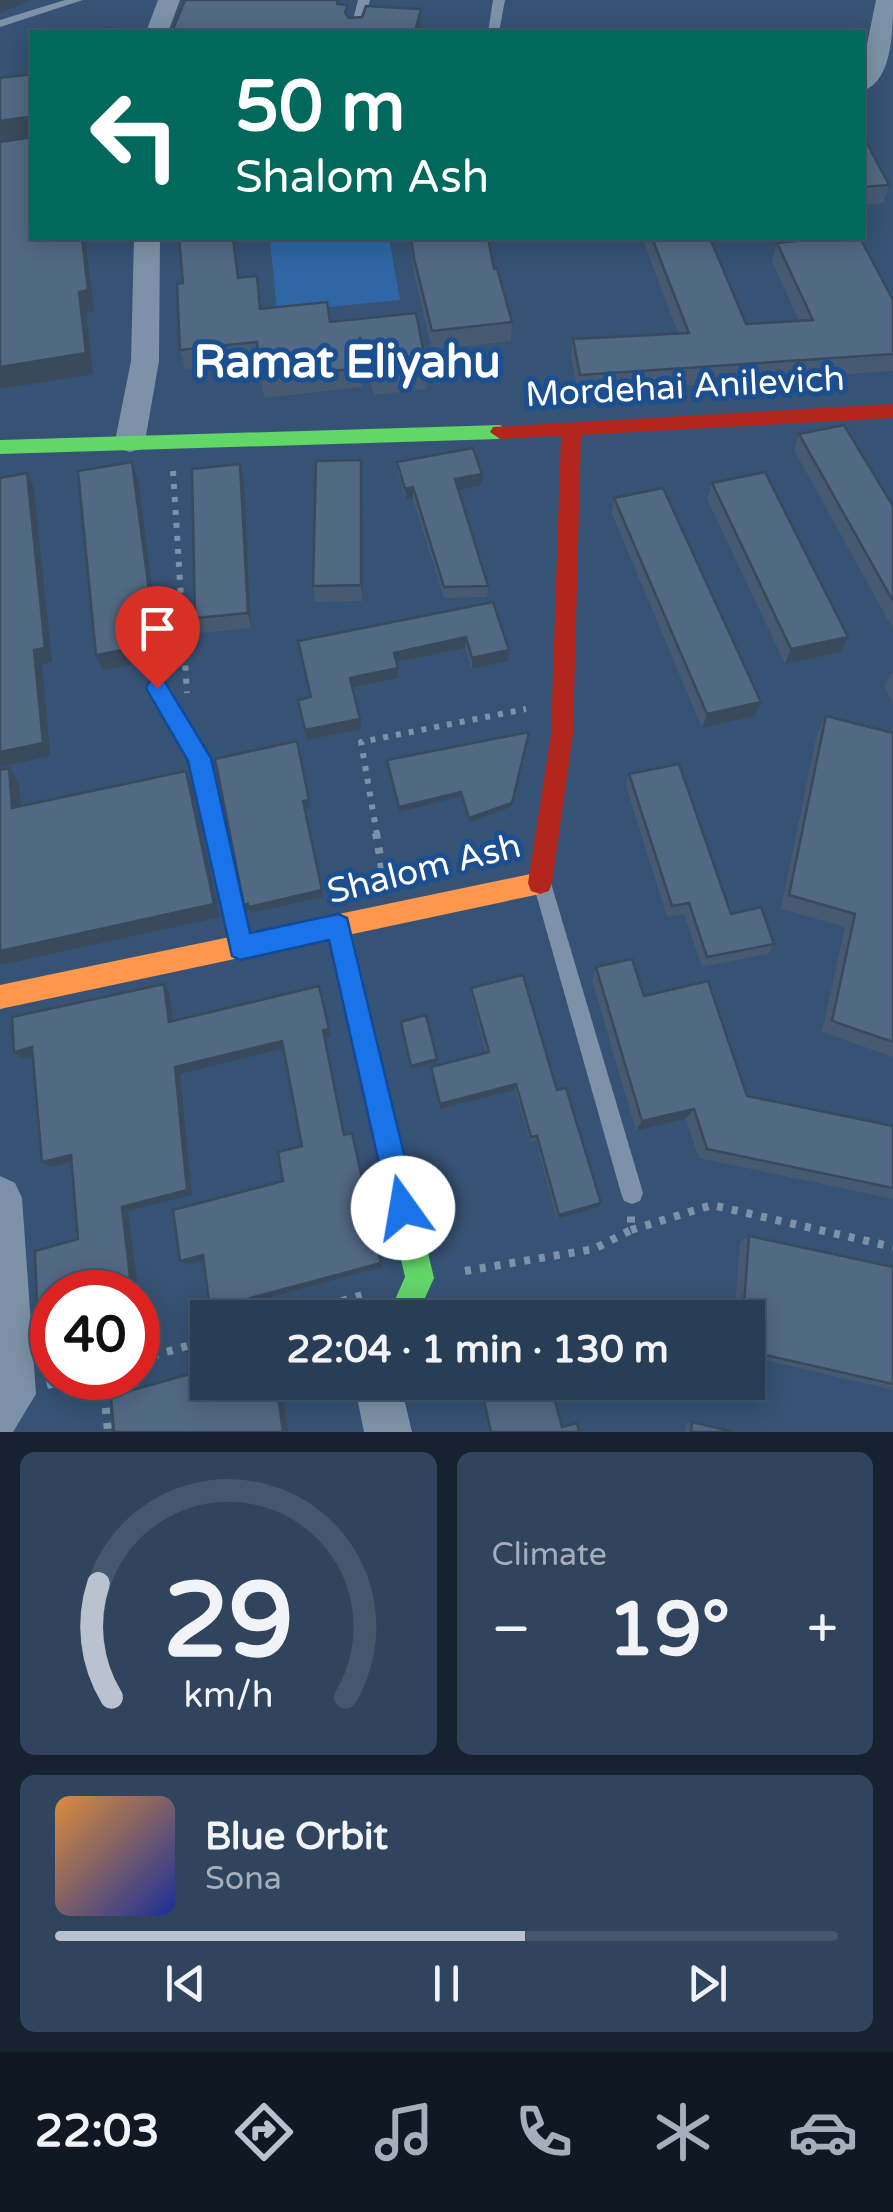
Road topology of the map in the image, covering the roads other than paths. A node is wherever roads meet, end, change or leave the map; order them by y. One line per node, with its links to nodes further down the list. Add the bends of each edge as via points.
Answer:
1 (77, 0): 6 (lane)
2 (167, 0): 7 (street)
3 (364, 0): 8 (lane)
4 (498, 0): 9 (lane)
5 (887, 0): 10 (street)
6 (0, 24)
7 (157, 30)
8 (356, 30)
9 (493, 30)
10 (868, 89)
11 (147, 240): 14 (street, via 145,361)
12 (893, 411): 13 (street, Mordehai Anilevich)
13 (571, 430): 14 (street, Mordehai Anilevich); 17 (street, Shalom Ash, via 564,701)
14 (130, 442): 15 (street, Mordehai Anilevich)
15 (0, 447)
16 (157, 688): 19 (lane, via 200,758)
17 (542, 883): 18 (street, Shalom Ash); 21 (lane)
18 (338, 926): 19 (street, Shalom Ash); 23 (street, via 420,1278)
19 (240, 948): 20 (street, Shalom Ash)
20 (0, 997)
21 (632, 1193)
22 (0, 1198): 25 (street, via 13,1394)
23 (410, 1300)
24 (380, 1400): 26 (street)
25 (0, 1414)
26 (388, 1432)

